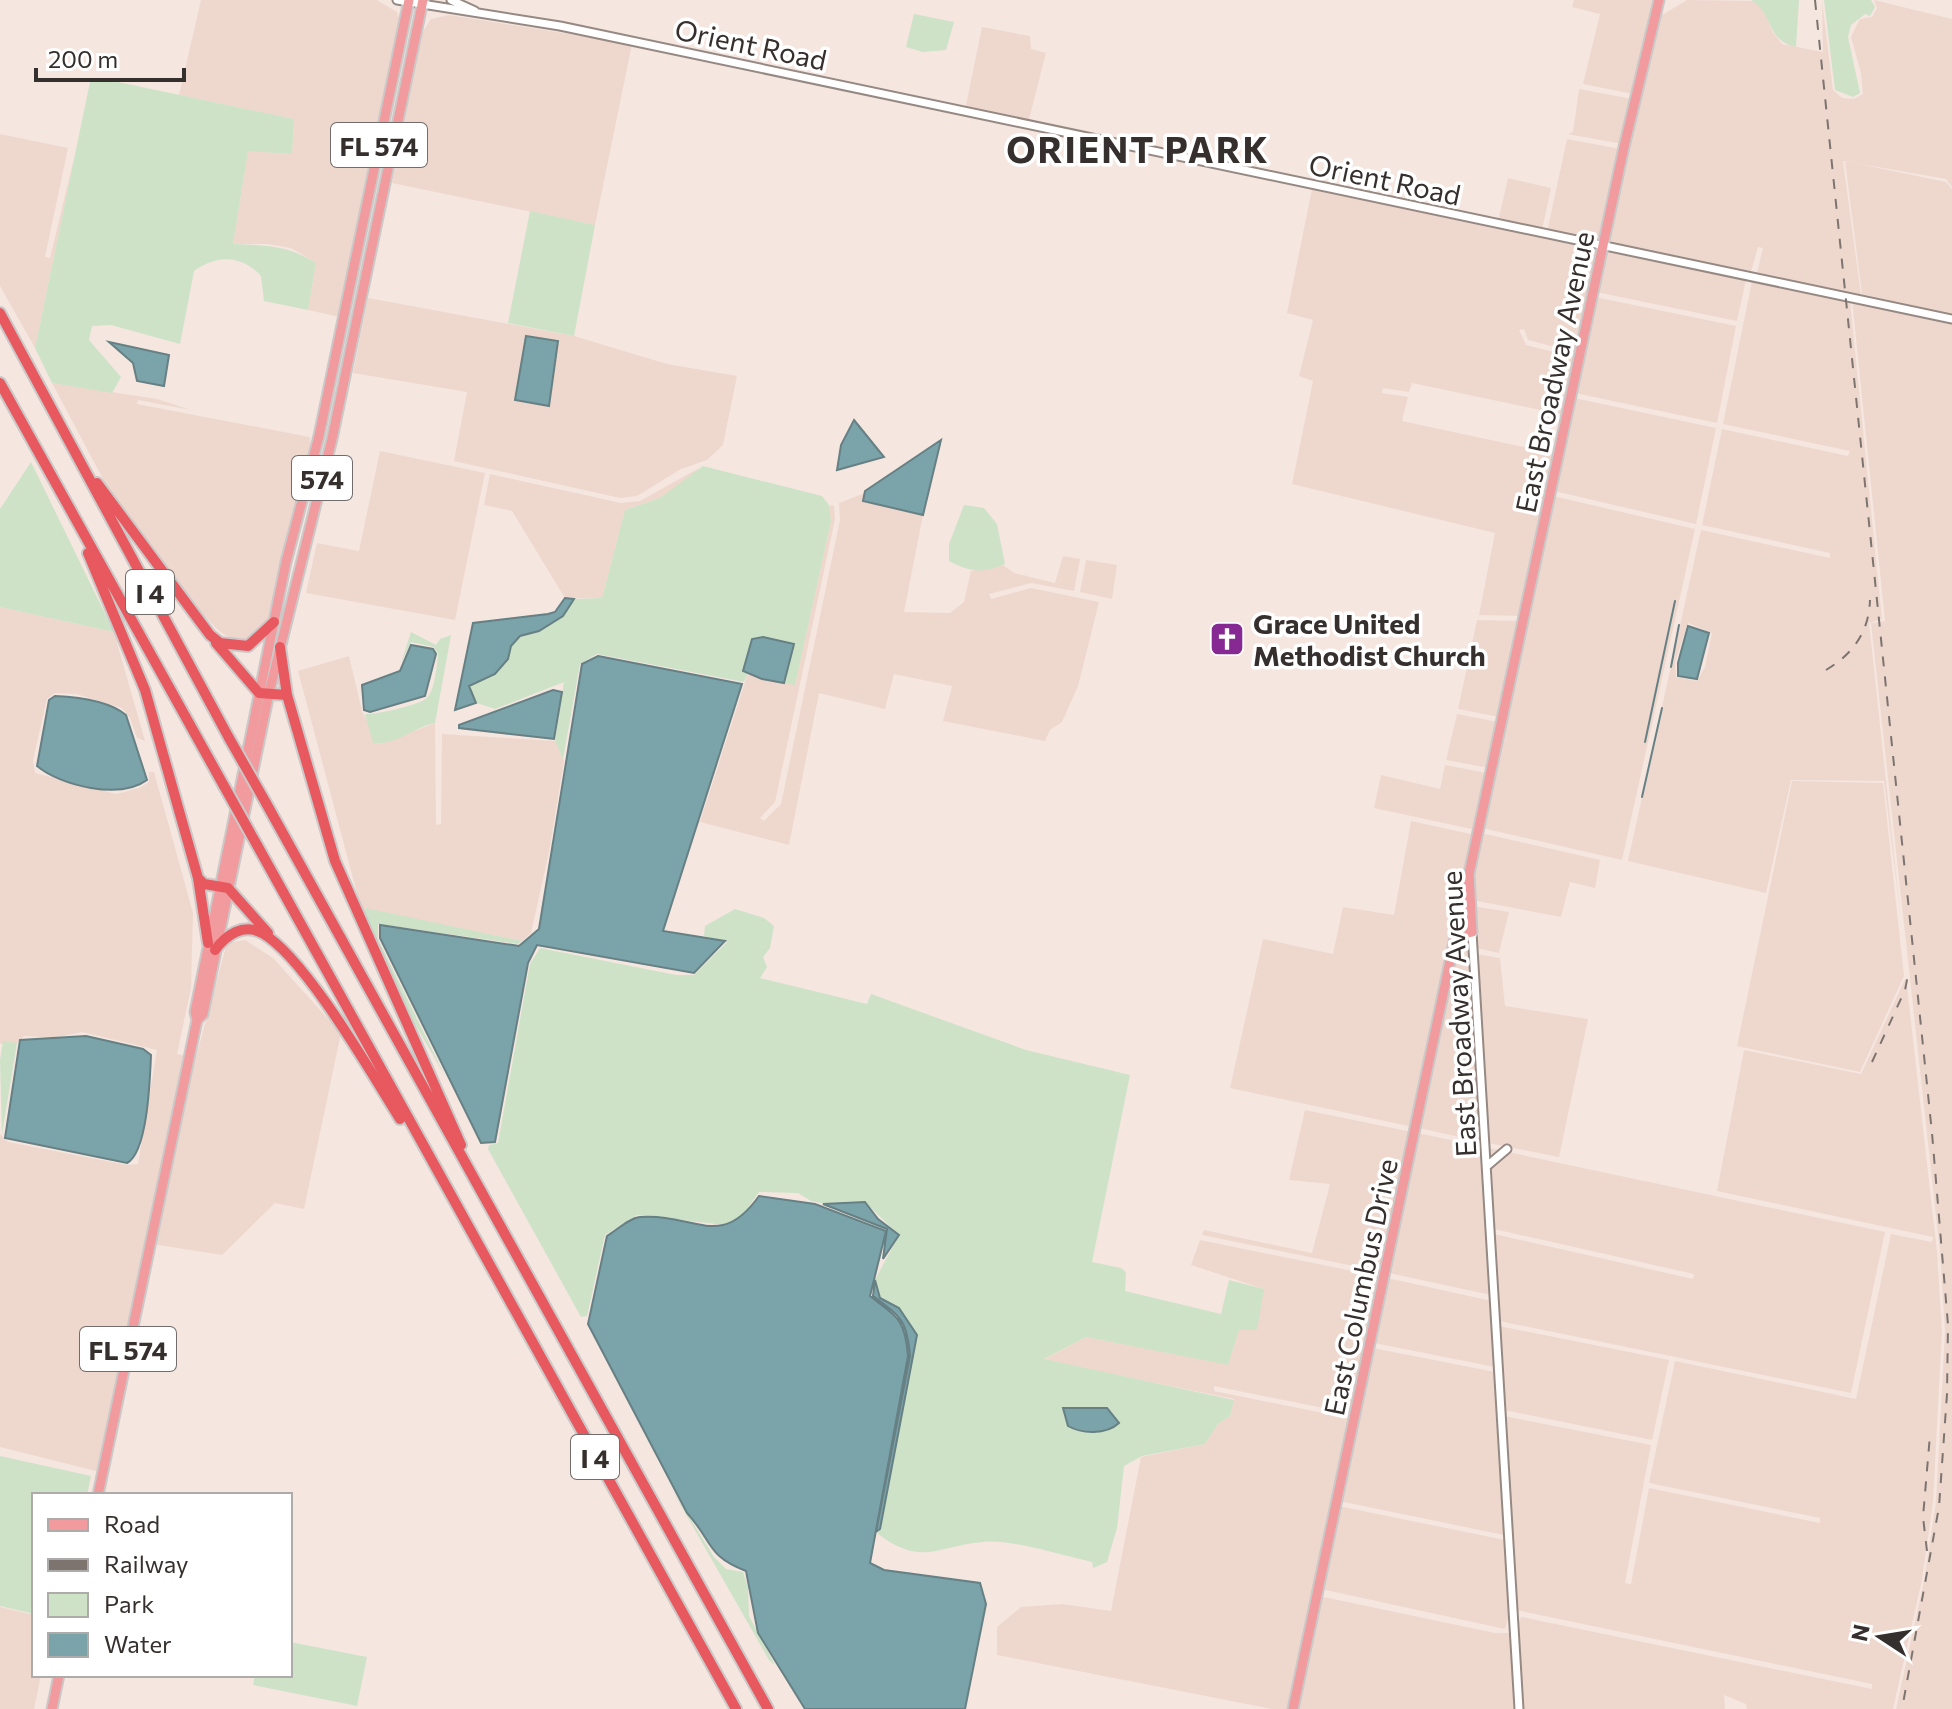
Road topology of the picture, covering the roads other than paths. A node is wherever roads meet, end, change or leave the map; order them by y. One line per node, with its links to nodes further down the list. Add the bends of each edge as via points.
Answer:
1 (397, 0): 4 (street, Orient Road)
2 (451, 0): 6 (street, Orient Road)
3 (1659, 0): 7 (main road, East Broadway Avenue)
4 (408, 1): 5 (street, Orient Road); 8 (main road, FL 574)
5 (422, 3): 6 (street, Orient Road); 9 (main road, 574)
6 (480, 14): 7 (street, Orient Road, via 560,26)
7 (1603, 246): 12 (street, Orient Road); 21 (main road, East Broadway Avenue)
8 (350, 291): 9 (main road); 11 (main road, FL 574)
9 (359, 308): 11 (main road); 18 (main road, 574)
10 (0, 313): 14 (highway, I 4)
11 (344, 316): 16 (main road, FL 574)
12 (1952, 319)
13 (0, 383): 15 (highway, I 4)
14 (70, 446): 17 (highway); 32 (highway, I 4, bridge)
15 (87, 543): 22 (highway, via 89,559 136,665); 34 (highway, I 4, bridge)
16 (274, 622): 17 (highway, via 248,646 220,643); 19 (main road, FL 574)
17 (210, 635): 19 (highway)
18 (280, 647): 19 (main road, 574); 20 (highway)
19 (264, 693): 20 (highway); 23 (main road, 574)
20 (287, 695): 32 (highway, via 335,861)
21 (1469, 874): 24 (main road, East Broadway Avenue); 25 (main road, East Columbus Drive)
22 (198, 878): 23 (highway); 27 (highway)
23 (224, 886): 27 (main road, 574); 29 (highway)
24 (1470, 902): 25 (main road); 26 (main road, East Broadway Avenue)
25 (1460, 911): 28 (main road, East Columbus Drive)
26 (1472, 932): 28 (main road, via 1462,934); 33 (street, East Broadway Avenue)
27 (212, 947): 29 (highway, via 231,933 249,929 261,932); 30 (main road, 574, via 203,1014)
28 (1454, 947): 42 (main road, East Columbus Drive)
29 (297, 967): 34 (highway, via 338,1021)
30 (197, 1020): 35 (main road, FL 574)
31 (1507, 1149): 33 (street)
32 (465, 1162): 36 (highway, I 4)
33 (1487, 1166): 43 (street, East Broadway Avenue)
34 (455, 1205): 39 (highway, I 4)
35 (98, 1493)
36 (741, 1656): 40 (highway, I 4); 41 (highway)
37 (59, 1677): 38 (main road)
38 (52, 1709)
39 (736, 1709)
40 (768, 1709)
41 (774, 1709)
42 (1293, 1709)
43 (1519, 1709)

